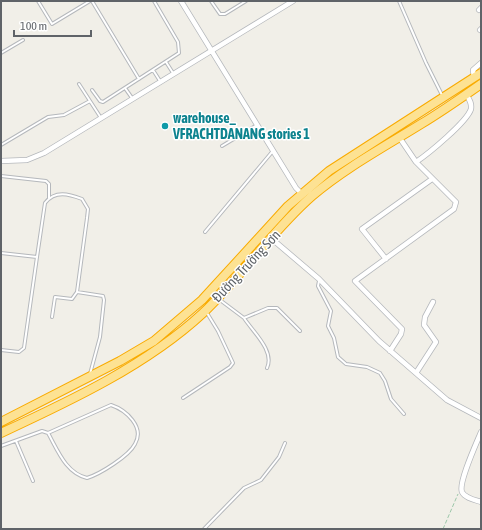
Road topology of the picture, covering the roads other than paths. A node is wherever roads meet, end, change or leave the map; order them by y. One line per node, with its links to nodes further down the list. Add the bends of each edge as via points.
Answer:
1 (38, 1): 2 (lane, via 52,24)
2 (91, 1): 18 (lane)
3 (154, 1): 12 (lane, via 178,42 179,53)
4 (181, 1): 10 (street)
5 (211, 1): 6 (lane, via 220,14 225,14)
6 (246, 1)
7 (293, 1): 10 (street)
8 (399, 1): 25 (lane)
9 (23, 40): 11 (lane)
10 (211, 50): 15 (street); 29 (street)
11 (1, 53)
12 (166, 62): 14 (lane); 15 (lane)
13 (481, 63): 17 (street, via 473,70)
14 (153, 70): 18 (lane); 19 (lane)
15 (173, 73): 19 (street)
16 (481, 73): 17 (highway, Đường Trường Sơn)
17 (474, 78): 25 (highway, Đường Trường Sơn)
18 (139, 79): 22 (lane)
19 (160, 81): 26 (street)
20 (79, 84): 27 (lane)
21 (481, 84): 24 (highway, Đường Trường Sơn)
22 (125, 88): 23 (lane, via 103,102 100,102); 26 (lane)
23 (92, 90)
24 (466, 94): 30 (highway, Đường Trường Sơn); 35 (street, via 471,103 470,110 453,131)
25 (443, 98): 38 (highway, Đường Trường Sơn, via 351,156)
26 (132, 99): 28 (street)
27 (90, 101): 28 (lane); 31 (lane, via 64,115 48,117)
28 (101, 118): 34 (street, via 44,153 27,160)
29 (257, 125): 32 (lane); 33 (street)
30 (399, 137): 35 (street); 41 (highway, Đường Trường Sơn, via 324,186 297,210)
31 (1, 145)
32 (222, 146)
33 (273, 151): 38 (street); 40 (lane)
34 (1, 161)
35 (416, 162): 37 (street)
36 (1, 176): 39 (lane, via 46,181 49,184)
37 (432, 179): 44 (street, via 362,229); 44 (street, via 456,202 454,210)
38 (302, 194): 57 (highway, Đường Trường Sơn, via 188,313 154,341)
39 (49, 198): 43 (lane); 46 (lane, via 55,195 74,196 82,199 88,209)
40 (205, 232)
41 (272, 239): 45 (street); 47 (highway, Đường Trường Sơn)
42 (1, 252): 43 (lane)
43 (37, 257): 53 (lane, via 24,348 19,352)
44 (386, 259): 54 (street, via 355,281 402,329)
45 (319, 279): 54 (street); 59 (lane, via 318,286 331,312 327,322 338,357 346,364 367,367 380,373 391,399)
46 (77, 292): 50 (lane, via 72,299 55,297); 57 (lane, via 103,296 100,337)
47 (218, 298): 49 (highway, Đường Trường Sơn); 51 (lane)
48 (433, 302): 56 (street, via 424,325 436,342)
49 (205, 310): 58 (lane, via 233,363); 63 (highway, Đường Trường Sơn, via 147,357)
50 (52, 317)
51 (244, 318): 52 (lane, via 268,308 277,308); 55 (lane, via 268,352 270,362)
52 (300, 331)
53 (1, 350)
54 (390, 351): 56 (street)
55 (267, 368)
56 (416, 373): 60 (street, via 447,400)
57 (89, 377): 61 (highway, Đường Trường Sơn)
58 (183, 398)
59 (404, 414)
60 (481, 418)
61 (1, 422)
62 (481, 432): 69 (street, via 461,488 466,496)
63 (1, 433)
64 (48, 433): 64 (lane, via 67,466 79,476 87,478 129,452 138,437 137,427 131,418 120,408 111,405); 65 (lane, via 42,431)
65 (16, 441): 67 (lane); 68 (lane)
66 (285, 443): 70 (lane, via 279,457 261,480 233,497)
67 (1, 446)
68 (33, 481)
69 (481, 502)
70 (204, 529)

